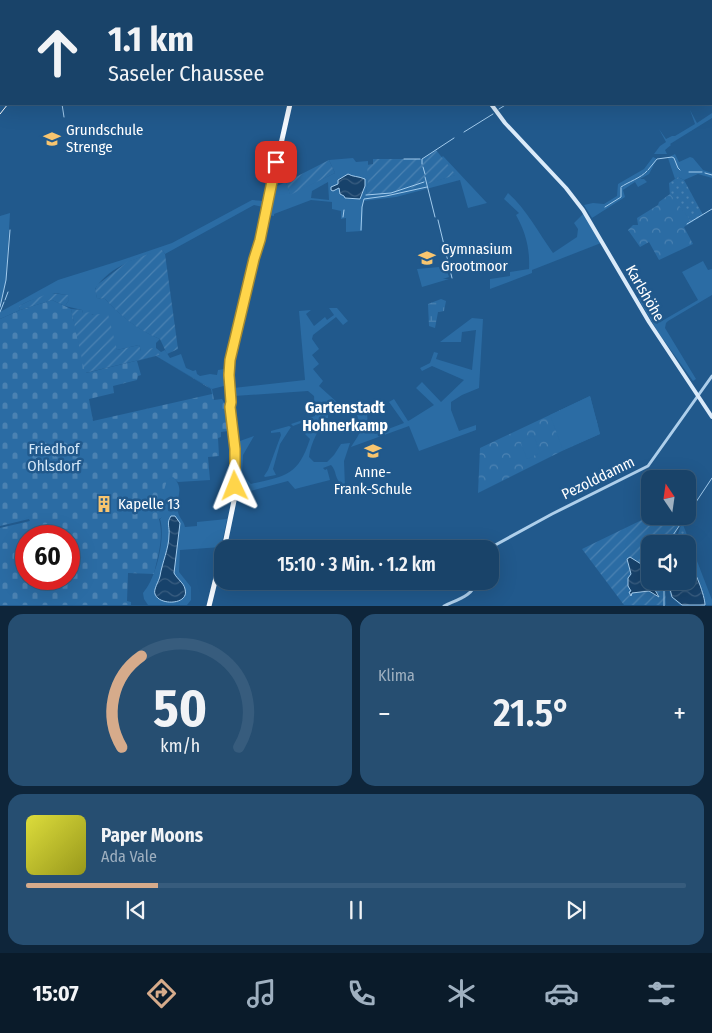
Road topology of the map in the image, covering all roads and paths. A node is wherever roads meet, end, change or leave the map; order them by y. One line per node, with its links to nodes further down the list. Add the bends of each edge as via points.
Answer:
1 (290, 105): 6 (main road, via 230,355 235,498)
2 (492, 105): 4 (main road, Karlshöhe, via 590,220 649,322)
3 (712, 376): 4 (street, Pezolddamm)
4 (698, 395): 5 (main road, Karlshöhe); 7 (street, Pezolddamm, via 648,466)
5 (712, 417)
6 (226, 540)
7 (499, 543)
8 (214, 586): 10 (main road)
9 (472, 590): 11 (street)
10 (209, 606)
11 (444, 606)

